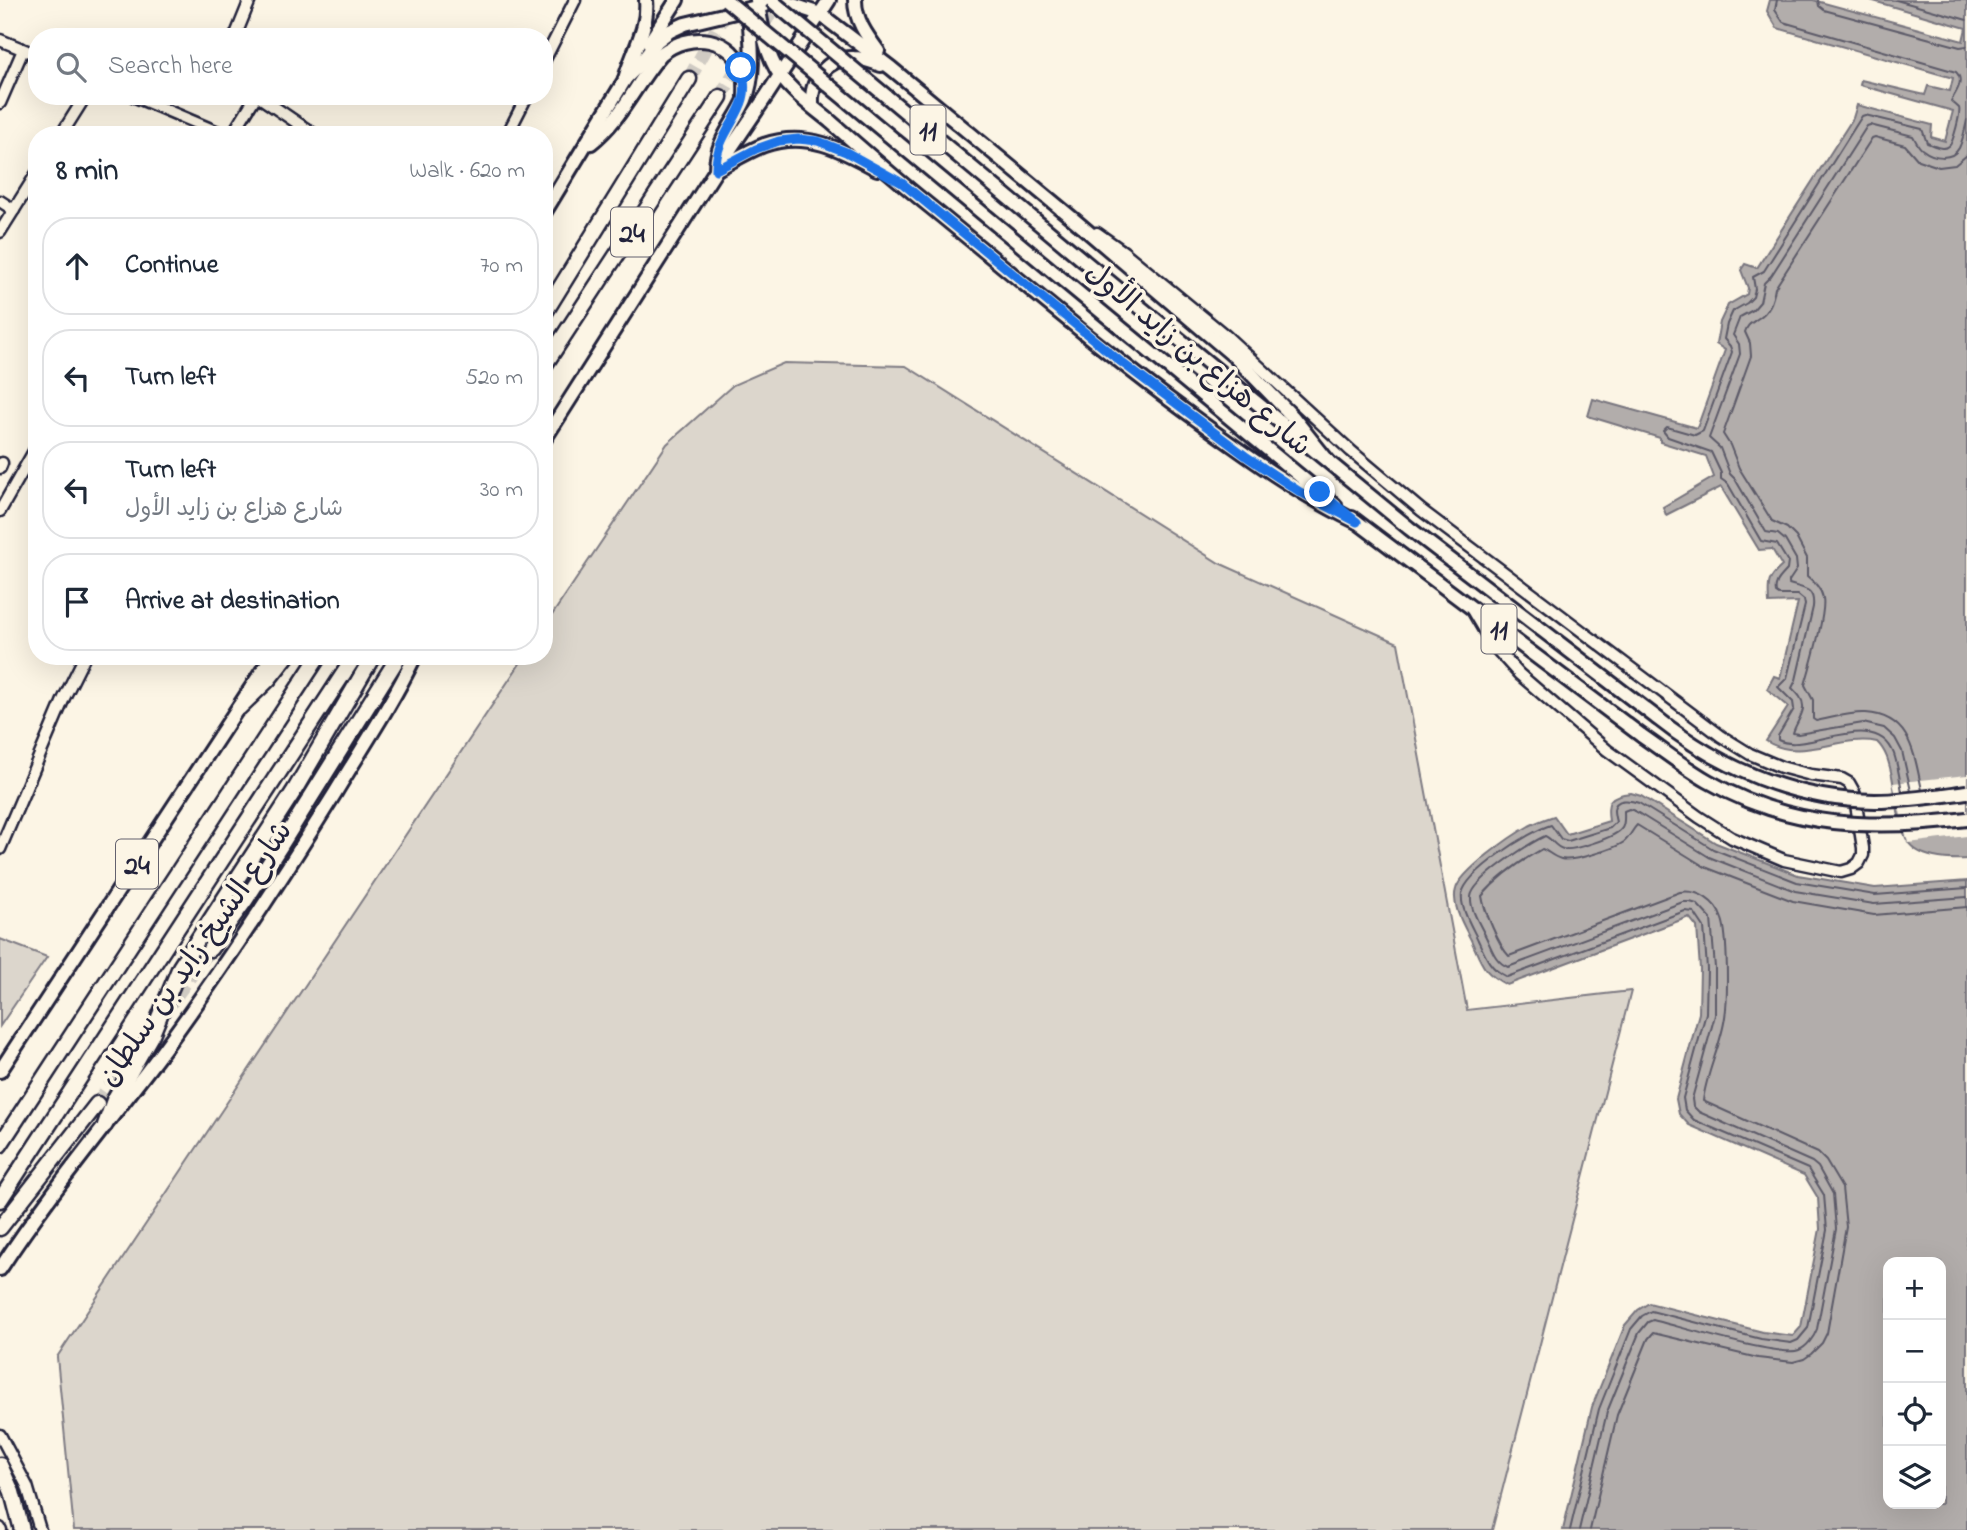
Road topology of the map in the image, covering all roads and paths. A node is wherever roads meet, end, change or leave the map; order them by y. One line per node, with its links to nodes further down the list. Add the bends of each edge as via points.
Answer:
1 (250, 0): 11 (street)
2 (574, 0): 13 (street)
3 (646, 0): 18 (main road, via 644,26)
4 (677, 0): 18 (main road)
5 (726, 0): 49 (main road, شارع هزاع بن زايد الأول / 11, bridge)
6 (771, 0): 46 (main road, شارع هزاع بن زايد الأول / 11, bridge)
7 (829, 0): 10 (main road, 24)
8 (855, 0): 16 (main road, via 867,36)
9 (752, 3): 10 (main road, via 790,4); 17 (main road); 18 (main road, via 670,31); 21 (main road, via 752,60)
10 (820, 14): 16 (main road); 17 (main road, 24)
11 (239, 28)
12 (0, 40): 14 (street)
13 (553, 43)
14 (23, 50): 15 (street); 22 (street)
15 (28, 52)
16 (891, 68): 28 (main road, via 861,59 837,61 815,82); 41 (main road)
17 (780, 75): 28 (main road); 35 (main road, 24)
18 (625, 79): 34 (main road)
19 (689, 79): 43 (highway, 24)
20 (720, 97): 44 (highway, 24)
21 (745, 98): 34 (main road, via 744,76 732,54 710,41 681,41 661,54 611,124); 35 (main road, via 720,144)
22 (0, 103)
23 (80, 105): 29 (street)
24 (155, 105): 30 (street)
25 (251, 105): 31 (street)
26 (270, 105): 32 (street)
27 (522, 105): 33 (street)
28 (811, 106): 36 (main road)
29 (67, 126)
30 (204, 126)
31 (238, 126)
32 (301, 126)
33 (512, 126)
34 (583, 149): 38 (main road)
35 (716, 170): 36 (main road, via 766,144 808,140 837,147); 45 (main road, 24)
36 (902, 183): 49 (main road, via 1188,413 1283,481)
37 (28, 187): 40 (street)
38 (553, 198)
39 (0, 201): 40 (street)
40 (14, 210): 42 (street)
41 (1072, 218): 46 (main road, via 1256,377); 50 (street, via 1124,253 1225,334 1350,452 1420,510 1721,736 1781,767 1846,780 1854,792 1863,848 1859,863 1841,872 1784,860 1732,838 1699,817 1607,750 1519,674 1492,644)
42 (0, 232)
43 (553, 299)
44 (553, 352)
45 (553, 426)
46 (1328, 461): 60 (main road, شارع هزاع بن زايد الأول / 11, bridge, via 1657,718 1728,764 1767,781 1830,797 1875,801)
47 (28, 462): 48 (street)
48 (0, 511)
49 (1357, 522): 50 (main road, شارع هزاع بن زايد الأول / 11)
50 (1472, 610): 61 (main road, شارع هزاع بن زايد الأول / 11, bridge, via 1642,736 1725,790 1802,818 1867,826)
51 (81, 665): 62 (street)
52 (266, 665): 59 (main road, 24)
53 (280, 665): 59 (highway)
54 (313, 665): 67 (highway, شارع الشيخ زايد بن سلطان / 24)
55 (349, 665): 68 (highway, شارع الشيخ زايد بن سلطان / 24)
56 (368, 665): 66 (highway, via 294,791 180,967)
57 (393, 665): 63 (highway)
58 (410, 665): 66 (main road, شارع الشيخ زايد بن سلطان, via 290,864 193,1008)
59 (239, 708): 64 (main road, 24)
60 (1967, 792)
61 (1967, 819)
62 (0, 849)
63 (210, 949)
64 (0, 1071)
65 (97, 1104): 69 (highway)
66 (105, 1125): 70 (main road, شارع الشيخ زايد بن سلطان)
67 (0, 1145)
68 (0, 1200)
69 (0, 1228)
70 (11, 1252): 71 (main road); 72 (main road, شارع الشيخ زايد بن سلطان)
71 (0, 1261)
72 (0, 1269)
73 (0, 1435): 76 (street, via 27,1486)
74 (0, 1465): 75 (highway)
75 (22, 1530)
76 (40, 1530)

